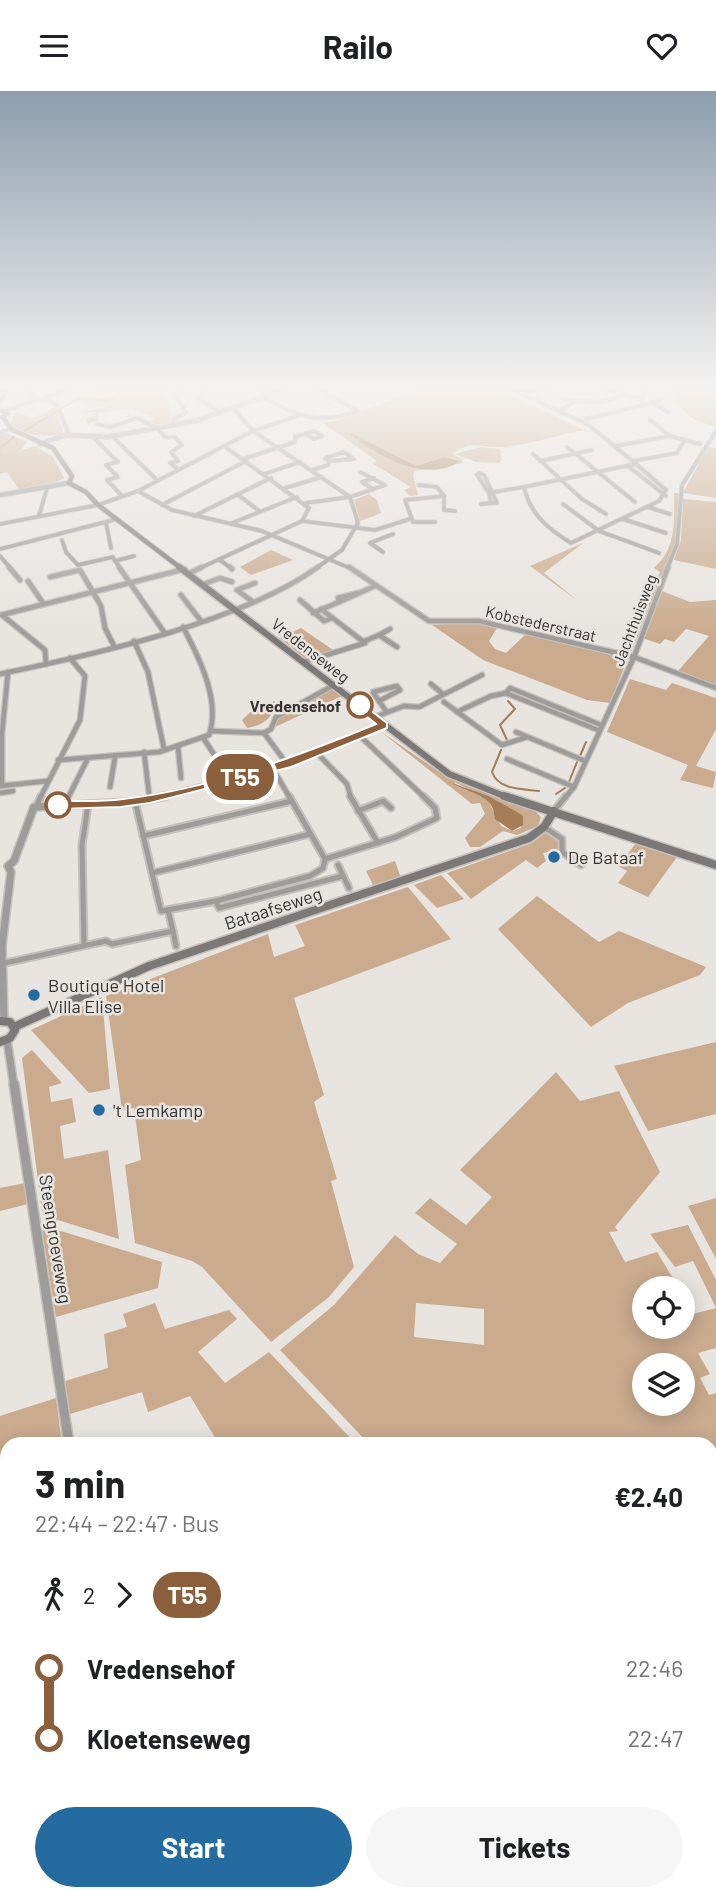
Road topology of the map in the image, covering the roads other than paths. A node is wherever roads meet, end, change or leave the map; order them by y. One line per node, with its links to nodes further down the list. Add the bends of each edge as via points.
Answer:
1 (68, 470): 22 (main road, via 72,476)
2 (111, 470): 31 (street, via 114,474 103,477)
3 (147, 470): 21 (street)
4 (175, 470): 21 (street)
5 (225, 470): 43 (street)
6 (259, 470): 16 (street)
7 (275, 470): 16 (street)
8 (313, 470): 17 (street)
9 (551, 470): 20 (street)
10 (604, 470): 15 (street)
11 (634, 470): 34 (street)
12 (645, 470): 34 (street, via 663,486)
13 (692, 470): 107 (street, Jachthuisweg, via 682,485 677,544)
14 (360, 472): 19 (street)
15 (596, 472): 20 (street); 37 (street)
16 (264, 474): 18 (street)
17 (322, 477): 26 (street); 36 (street)
18 (271, 478): 26 (street); 32 (street)
19 (374, 478): 27 (street, via 385,485); 27 (street, via 362,482)
20 (561, 479): 24 (street); 47 (street)
21 (157, 480): 28 (street)
22 (69, 483): 25 (street); 42 (main road, Vredenseweg)
23 (419, 485): 33 (street, via 433,484)
24 (524, 487): 29 (street); 61 (street, via 535,516 566,540 577,542)
25 (47, 488): 30 (street); 49 (street)
26 (285, 488): 35 (street)
27 (373, 489): 36 (street)
28 (138, 491): 31 (street); 43 (street, Kobstederstraat)
29 (494, 492): 40 (street, via 497,503); 40 (street, via 484,475 477,474)
30 (0, 495)
31 (121, 495): 42 (street)
32 (237, 495): 45 (street); 50 (street)
33 (444, 496): 46 (street, via 444,510); 52 (street, via 405,500)
34 (666, 496): 44 (street)
35 (297, 497): 38 (street); 45 (street)
36 (350, 497): 38 (street); 59 (street)
37 (635, 502)
38 (306, 503): 54 (street, via 309,508)
39 (481, 504): 40 (street)
40 (491, 504)
41 (563, 504): 61 (street)
42 (99, 505): 49 (street); 51 (main road, Vredenseweg)
43 (162, 505): 50 (street, Kobstederstraat)
44 (648, 507): 48 (street); 53 (street)
45 (258, 510): 58 (street, via 259,514)
46 (455, 511)
47 (607, 514)
48 (670, 514)
49 (39, 516): 57 (street)
50 (194, 516): 58 (street, Kobstederstraat)
51 (117, 519): 56 (street); 79 (main road, Vredenseweg)
52 (410, 519): 55 (street); 60 (street)
53 (623, 519): 61 (street); 62 (street)
54 (302, 521): 59 (street); 63 (street)
55 (435, 522)
56 (106, 523): 65 (street); 67 (street)
57 (0, 524)
58 (229, 524): 63 (street, Kobstederstraat)
59 (357, 528): 60 (street); 73 (street, via 349,543)
60 (384, 528): 64 (street)
61 (599, 531): 70 (street)
62 (666, 533)
63 (270, 534): 73 (street, Kobstederstraat); 74 (street)
64 (393, 534): 66 (street); 69 (street, via 370,543)
65 (60, 538): 68 (street); 76 (street)
66 (401, 539)
67 (111, 548)
68 (0, 549)
69 (383, 552)
70 (659, 553)
71 (0, 556): 81 (street)
72 (134, 557): 75 (street)
73 (330, 559): 87 (street, Kobstederstraat); 91 (street)
74 (220, 560): 77 (street); 79 (street)
75 (115, 561): 76 (street, via 113,557); 83 (street)
76 (78, 565): 78 (street)
77 (232, 569)
78 (80, 570): 80 (street); 88 (street)
79 (187, 571): 83 (street); 86 (main road, Vredenseweg)
80 (50, 577)
81 (20, 580)
82 (28, 581): 92 (street)
83 (129, 582): 88 (street); 101 (street)
84 (232, 582): 86 (street, via 220,578)
85 (255, 583): 91 (street, via 237,590)
86 (204, 584): 93 (main road, Vredenseweg)
87 (375, 586): 94 (street); 107 (street, Kobstederstraat, via 429,621 470,620)
88 (93, 591): 92 (street); 105 (street)
89 (181, 594): 98 (street)
90 (300, 600): 95 (street)
91 (253, 602): 93 (street)
92 (43, 603): 96 (street)
93 (237, 609): 98 (street); 109 (main road, Vredenseweg)
94 (321, 609): 95 (street); 97 (street)
95 (313, 613): 97 (street, via 324,621)
96 (1, 614): 110 (street, via 45,650)
97 (332, 618): 104 (street)
98 (201, 621): 99 (street)
99 (184, 627): 101 (street); 126 (street, via 209,698)
100 (390, 629): 102 (street)
101 (164, 632): 103 (street)
102 (379, 635): 104 (street); 106 (street)
103 (134, 641): 105 (street); 133 (street, via 148,672)
104 (365, 641): 109 (street, via 340,654 325,653)
105 (114, 646): 108 (street)
106 (397, 647)
107 (634, 657): 116 (street, Kobstederstraat); 125 (street, Jachthuisweg)
108 (71, 658): 110 (street); 138 (street, via 85,676 85,696 80,720)
109 (304, 662): 115 (main road, Vredenseweg)
110 (46, 664): 111 (street)
111 (8, 672): 112 (street); 146 (street)
112 (0, 674)
113 (482, 675): 118 (street)
114 (431, 684): 118 (street)
115 (334, 685): 123 (main road, Vredenseweg); 128 (street, via 276,717)
116 (716, 688)
117 (508, 691): 122 (street); 125 (street)
118 (443, 694): 121 (street, via 419,706)
119 (379, 701): 119 (street, via 373,692 376,689 392,685 400,690); 121 (street)
120 (444, 702): 122 (street)
121 (386, 711): 123 (street)
122 (457, 712): 130 (street, via 502,745)
123 (374, 717): 124 (main road, Vredenseweg)
124 (384, 725): 129 (street); 159 (main road, Vredenseweg, via 433,764 467,783)
125 (599, 727): 140 (street, Jachthuisweg)
126 (212, 731): 128 (street); 131 (street)
127 (516, 732): 130 (street)
128 (264, 733): 141 (street)
129 (360, 736): 135 (street); 165 (street, via 438,811 432,823)
130 (527, 737): 140 (street)
131 (204, 739): 132 (street); 143 (street)
132 (177, 747): 133 (street); 144 (street)
133 (164, 749): 134 (street)
134 (144, 752): 136 (street); 151 (street)
135 (318, 754): 141 (street); 158 (street, via 347,784)
136 (115, 757): 139 (street); 147 (street)
137 (507, 759): 148 (street)
138 (58, 760): 139 (street); 145 (street)
139 (88, 760): 152 (street)
140 (585, 761): 148 (street, Jachthuisweg)
141 (287, 765): 142 (street)
142 (273, 769): 153 (street); 154 (street)
143 (226, 773)
144 (181, 778)
145 (47, 781): 146 (street); 155 (street)
146 (1, 786)
147 (110, 787)
148 (574, 787): 159 (street, Jachthuisweg)
149 (13, 791): 150 (street)
150 (0, 793)
151 (149, 793)
152 (68, 798)
153 (135, 801): 156 (street); 163 (street)
154 (292, 801): 162 (street); 163 (street)
155 (37, 805): 156 (street); 170 (street, via 14,861)
156 (88, 805): 179 (street, via 82,845)
157 (391, 808): 158 (street, via 383,801)
158 (358, 811): 165 (street)
159 (554, 811): 160 (main road); 169 (main road, Vredenseweg)
160 (544, 827): 164 (street); 183 (main road, Bataafseweg, via 529,838 140,969)
161 (565, 830): 164 (street)
162 (310, 834): 166 (street); 171 (street)
163 (143, 836): 171 (street)
164 (562, 839): 168 (street, via 560,850)
165 (378, 843): 166 (street)
166 (325, 859): 173 (street, via 318,873)
167 (338, 865): 172 (street)
168 (581, 865)
169 (716, 865)
170 (4, 866): 181 (street, via 11,872)
171 (152, 873): 177 (street, via 158,907)
172 (343, 876): 174 (street); 175 (street)
173 (297, 880): 174 (street); 176 (street)
174 (300, 887): 176 (street, via 219,908)
175 (349, 888)
176 (216, 901): 177 (street)
177 (168, 910): 178 (street)
178 (173, 931): 179 (street); 180 (street)
179 (84, 945): 181 (street)
180 (176, 946)
181 (0, 964): 182 (street)
182 (2, 1021): 183 (main road)
183 (14, 1027): 184 (main road, via 14,1033)
184 (3, 1041): 185 (street, Steengroeveweg)
185 (68, 1437)

